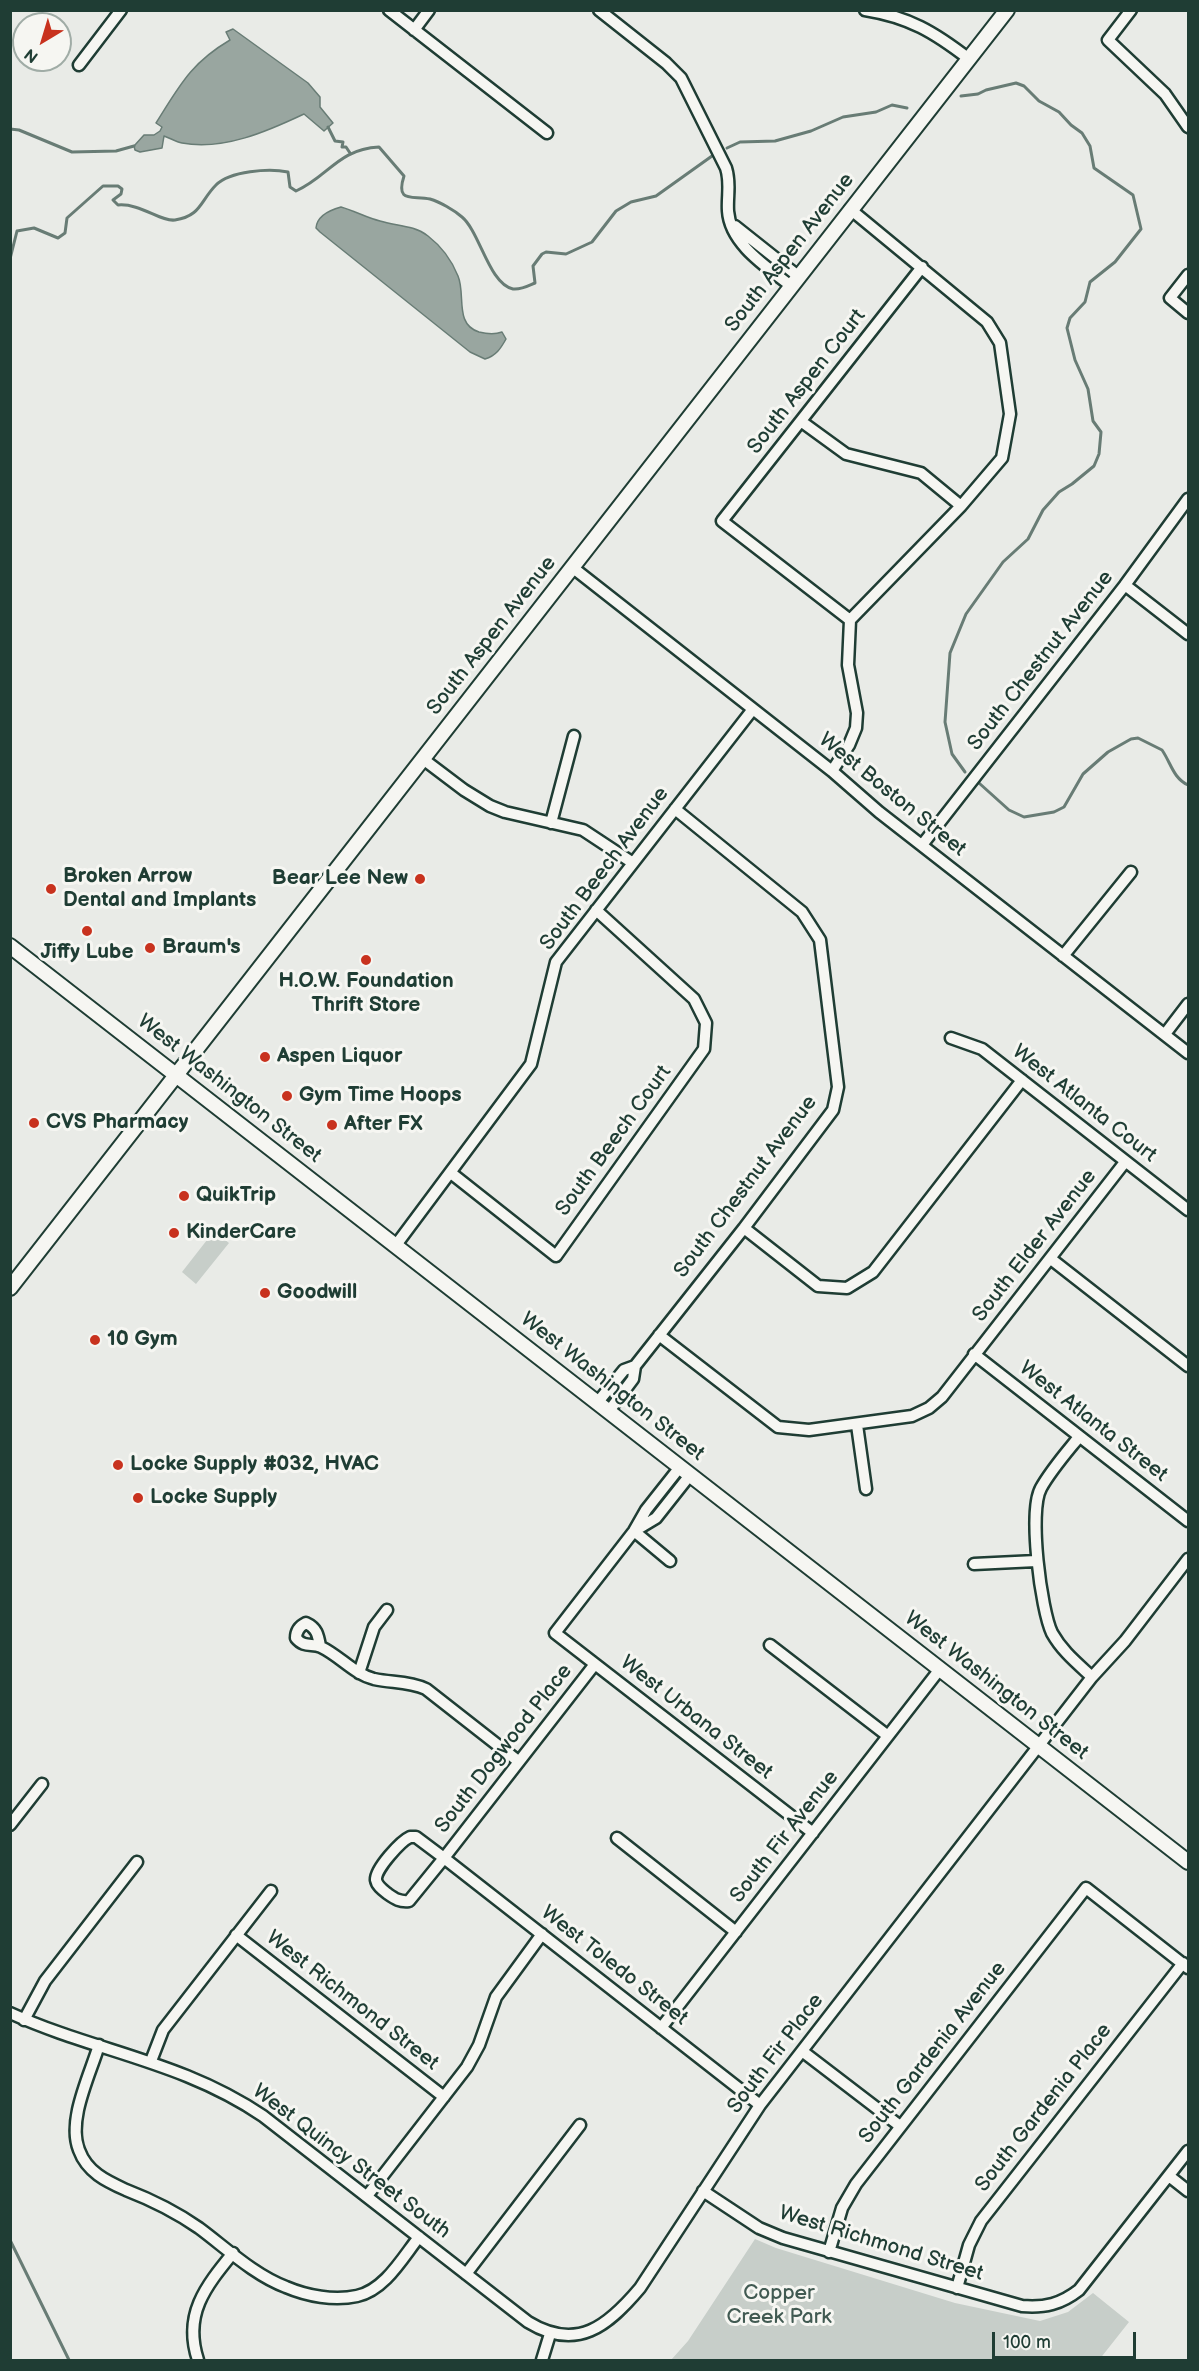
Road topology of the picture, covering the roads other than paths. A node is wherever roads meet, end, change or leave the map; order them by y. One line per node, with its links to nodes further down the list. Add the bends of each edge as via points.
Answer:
1 (121, 10): 11 (street)
2 (389, 10): 9 (street)
3 (429, 10): 9 (street)
4 (599, 10): 17 (street, via 681,78 726,168 732,224)
5 (865, 10): 8 (street)
6 (1006, 10): 10 (main road, South Aspen Avenue)
7 (1131, 10): 12 (street, via 1108,40 1165,94)
8 (903, 14): 10 (street)
9 (414, 30): 13 (street)
10 (969, 59): 14 (main road, South Aspen Avenue)
11 (79, 65)
12 (1188, 127)
13 (547, 133)
14 (850, 210): 15 (street); 17 (main road, South Aspen Avenue)
15 (922, 267): 19 (street, South Aspen Court); 21 (street, via 987,322 1000,343 1004,362 1010,414 1002,458)
16 (1188, 275): 18 (street, via 1170,298)
17 (795, 281): 22 (main road, South Aspen Avenue)
18 (1188, 313)
19 (802, 422): 21 (street, via 846,454 921,473); 24 (street, South Aspen Court, via 722,521)
20 (1188, 498): 23 (street, South Chestnut Avenue)
21 (961, 506): 24 (street)
22 (572, 567): 26 (street, West Boston Street); 28 (main road, South Aspen Avenue)
23 (1125, 585): 25 (street); 32 (street, South Chestnut Avenue)
24 (850, 620): 29 (street, via 848,665 858,713 849,745)
25 (1188, 634)
26 (753, 709): 29 (street, West Boston Street); 30 (street, South Beech Avenue)
27 (574, 736): 31 (street)
28 (423, 759): 31 (street, via 490,806); 42 (main road, South Aspen Avenue)
29 (832, 771): 32 (street, West Boston Street)
30 (675, 809): 33 (street, South Beech Avenue); 47 (street, South Chestnut Avenue, via 802,912 820,940 838,1087 833,1110)
31 (551, 822): 33 (street, via 583,830)
32 (922, 845): 37 (street, West Boston Street)
33 (633, 863): 35 (street, South Beech Avenue)
34 (1131, 872): 37 (street)
35 (597, 910): 45 (street, South Beech Avenue, via 556,962 531,1064); 45 (street, South Beech Court, via 694,999 706,1023 704,1049 556,1256)
36 (10, 946): 42 (main road, West Washington Street)
37 (1064, 956): 39 (street, West Boston Street)
38 (1188, 1004): 39 (street)
39 (1165, 1034): 41 (street, West Boston Street)
40 (951, 1038): 43 (street, West Atlanta Court, via 982,1049)
41 (1188, 1053)
42 (176, 1075): 48 (main road, West Washington Street); 50 (main road, South Aspen Avenue)
43 (1022, 1080): 44 (street, West Atlanta Court); 47 (street, via 873,1272 847,1288 818,1286)
44 (1125, 1162): 46 (street, West Atlanta Court); 49 (street, South Elder Avenue)
45 (451, 1173): 48 (street, South Beech Avenue)
46 (1188, 1210)
47 (744, 1228): 51 (street, South Chestnut Avenue)
48 (396, 1245): 54 (main road, West Washington Street)
49 (1051, 1259): 52 (street, South Elder Avenue); 53 (street)
50 (10, 1288)
51 (659, 1335): 54 (street, South Chestnut Avenue, via 635,1366 633,1379); 55 (street, South Elder Avenue, via 778,1427 809,1430)
52 (974, 1354): 55 (street, South Elder Avenue, via 929,1408 912,1416); 56 (street, West Atlanta Street)
53 (1188, 1366)
54 (603, 1407): 57 (main road, West Washington Street)
55 (857, 1425): 58 (street)
56 (1079, 1437): 59 (street, West Atlanta Street); 63 (street, via 1039,1490)
57 (685, 1471): 60 (street, South Dogwood Place, via 656,1518); 70 (main road, West Washington Street)
58 (866, 1489)
59 (1188, 1521)
60 (634, 1532): 62 (street); 66 (street, South Dogwood Place)
61 (1188, 1559): 72 (street)
62 (670, 1561)
63 (1036, 1561): 64 (street); 72 (street, via 1051,1631 1065,1652)
64 (974, 1564)
65 (387, 1610): 71 (street, via 374,1627)
66 (555, 1633): 69 (street, West Urbana Street)
67 (770, 1645): 73 (street)
68 (320, 1646): 71 (street)
69 (595, 1664): 75 (street, South Dogwood Place); 78 (street, West Urbana Street)
70 (940, 1669): 73 (street, South Fir Avenue); 74 (main road, West Washington Street)
71 (359, 1673): 75 (street, via 426,1689)
72 (1092, 1677): 74 (street)
73 (888, 1737): 78 (street, South Fir Avenue)
74 (1039, 1746): 82 (main road, West Washington Street); 92 (street, South Fir Place)
75 (518, 1761): 80 (street, South Dogwood Place)
76 (42, 1784): 77 (street)
77 (10, 1825)
78 (813, 1833): 84 (street, South Fir Avenue)
79 (617, 1838): 84 (street)
80 (444, 1858): 80 (street, South Dogwood Place, via 416,1837 403,1840 376,1879 394,1898 409,1901); 85 (street, West Toledo Street)
81 (137, 1862): 89 (street, via 45,1981)
82 (1188, 1862)
83 (271, 1891): 86 (street)
84 (736, 1932): 90 (street, South Fir Avenue)
85 (542, 1934): 90 (street, West Toledo Street); 94 (street, via 503,1985 473,2056)
86 (236, 1935): 93 (street, via 163,2030); 94 (street, West Richmond Street)
87 (1186, 1965): 97 (street, South Gardenia Avenue, via 1086,1888); 107 (street, South Gardenia Place, via 981,2221)
88 (10, 2013): 89 (street, West Quincy Street South)
89 (24, 2020): 91 (street, West Quincy Street South)
90 (661, 2028): 95 (street, West Toledo Street)
91 (99, 2044): 93 (street, West Quincy Street South); 105 (street, via 76,2117 76,2141 86,2163 108,2182 176,2213)
92 (802, 2051): 95 (street, South Fir Place); 97 (street)
93 (151, 2061): 102 (street, West Quincy Street South, via 246,2104)
94 (444, 2097): 102 (street)
95 (760, 2105): 101 (street, South Fir Place)
96 (580, 2125): 106 (street)
97 (900, 2126): 104 (street, South Gardenia Avenue, via 847,2198)
98 (1188, 2151): 99 (street, West Richmond Street)
99 (1169, 2176): 100 (street); 107 (street, West Richmond Street, via 1080,2290 1056,2304 1022,2306)
100 (1188, 2191)
101 (703, 2192): 104 (street, West Richmond Street, via 771,2234); 108 (street, South Fir Place, via 654,2268 617,2314 586,2333)
102 (367, 2196): 103 (street, West Quincy Street South)
103 (419, 2237): 105 (street, via 378,2286 349,2297 316,2296 285,2287); 106 (street, West Quincy Street South)
104 (829, 2252): 107 (street, West Richmond Street)
105 (233, 2253): 109 (street, via 202,2295 194,2316 193,2342)
106 (466, 2274): 108 (street, West Quincy Street South, via 528,2322)
107 (957, 2288)
108 (550, 2334): 110 (street)
109 (198, 2361)
110 (542, 2361)

